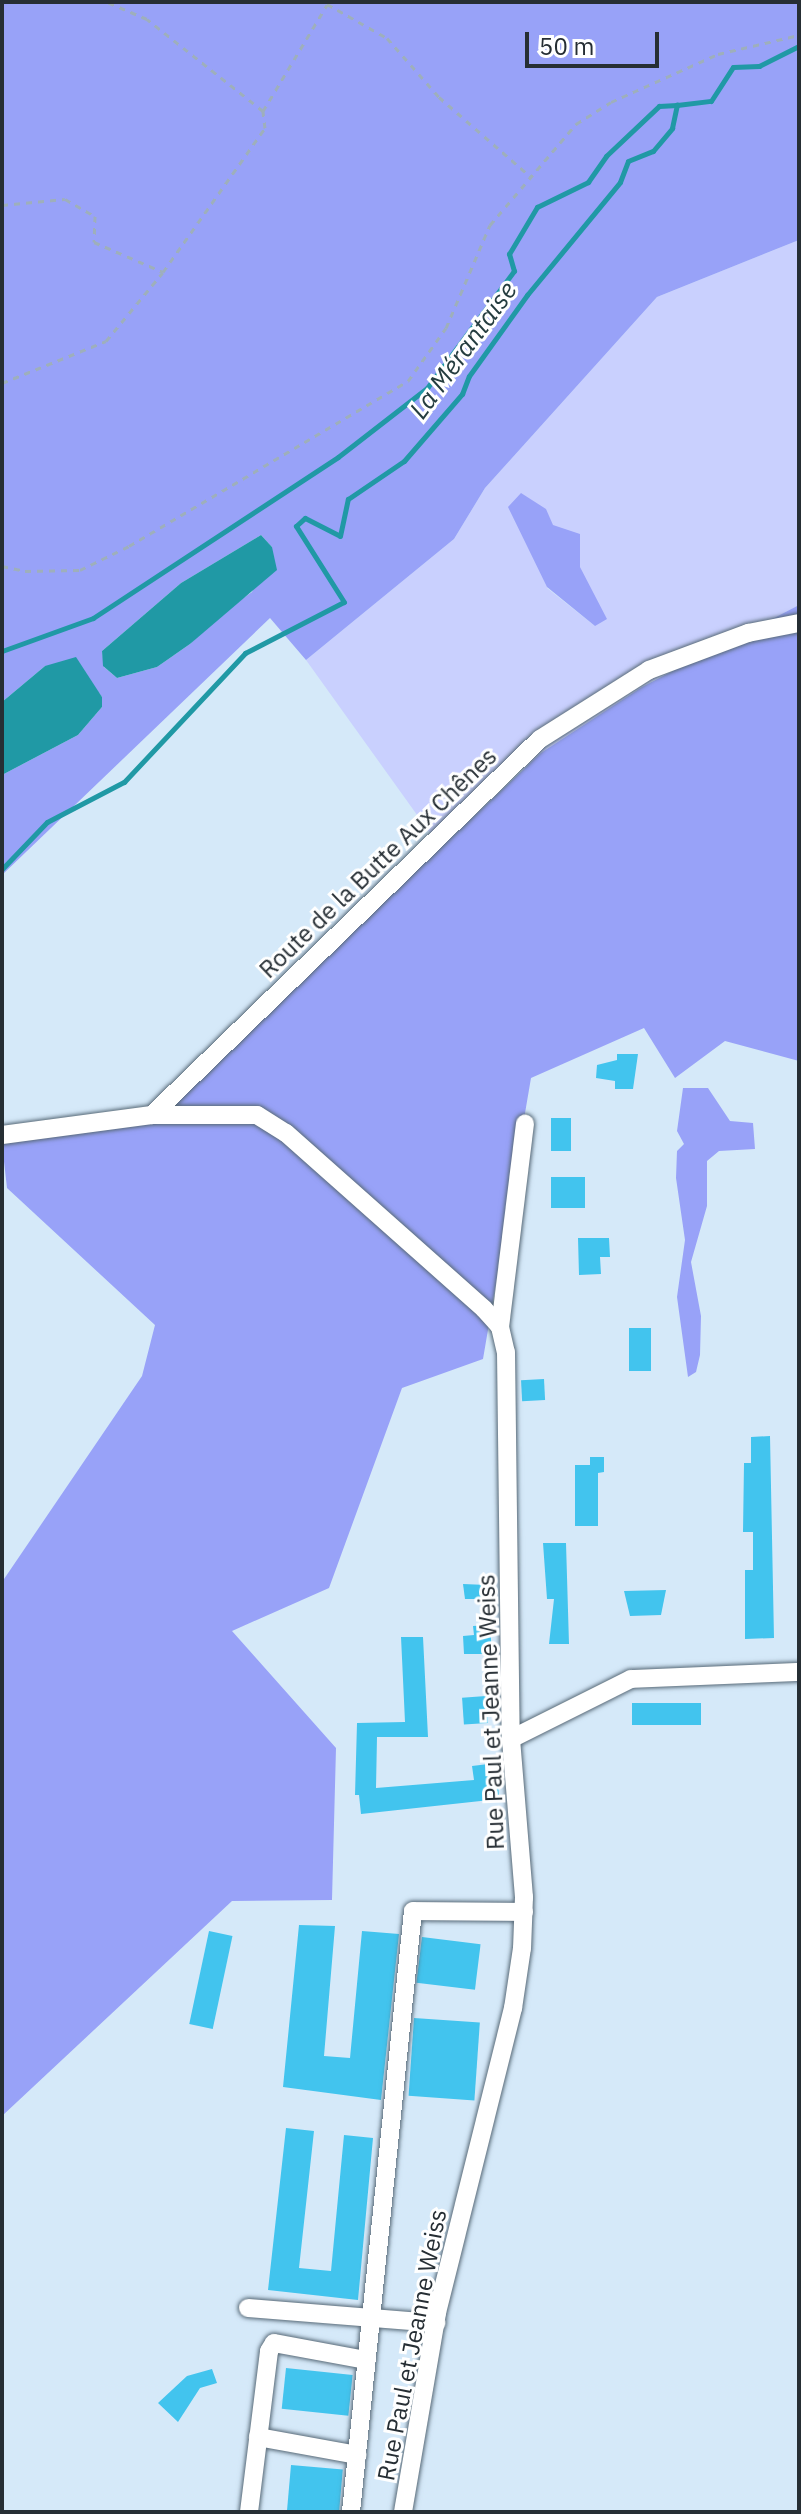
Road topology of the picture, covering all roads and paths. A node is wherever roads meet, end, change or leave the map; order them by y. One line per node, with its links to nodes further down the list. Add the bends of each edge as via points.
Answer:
1 (107, 2): 4 (path, via 147,19)
2 (328, 3): 4 (path); 5 (path, via 387,38 439,97)
3 (799, 35): 5 (path, via 718,54 611,102 576,124)
4 (263, 111): 7 (path, via 265,128)
5 (531, 177): 9 (path, via 490,225 446,328 408,381 80,570)
6 (2, 205): 7 (path, via 65,199 95,216 94,242)
7 (163, 272): 8 (path, via 106,341)
8 (2, 383)
9 (2, 566)
10 (799, 623): 11 (street, Route de la Butte Aux Chênes, via 748,633 649,670 540,739)
11 (152, 1115): 13 (street); 14 (street, via 257,1115 286,1133)
12 (525, 1124): 14 (street, Rue Paul et Jeanne Weiss)
13 (2, 1135)
14 (500, 1327): 16 (street, Rue Paul et Jeanne Weiss, via 509,1405)
15 (799, 1672): 16 (street, via 631,1679)
16 (511, 1739): 17 (street, Rue Paul et Jeanne Weiss)
17 (524, 1912): 19 (street, via 413,1911); 20 (street, Rue Paul et Jeanne Weiss, via 513,2008)
18 (248, 2308): 19 (street)
19 (370, 2318): 20 (street); 21 (street)
20 (436, 2323): 26 (street, Rue Paul et Jeanne Weiss)
21 (366, 2360): 22 (street, via 274,2343); 23 (street)
22 (258, 2437): 23 (street); 24 (street)
23 (357, 2455): 25 (street)
24 (249, 2512)
25 (351, 2512)
26 (403, 2512)

